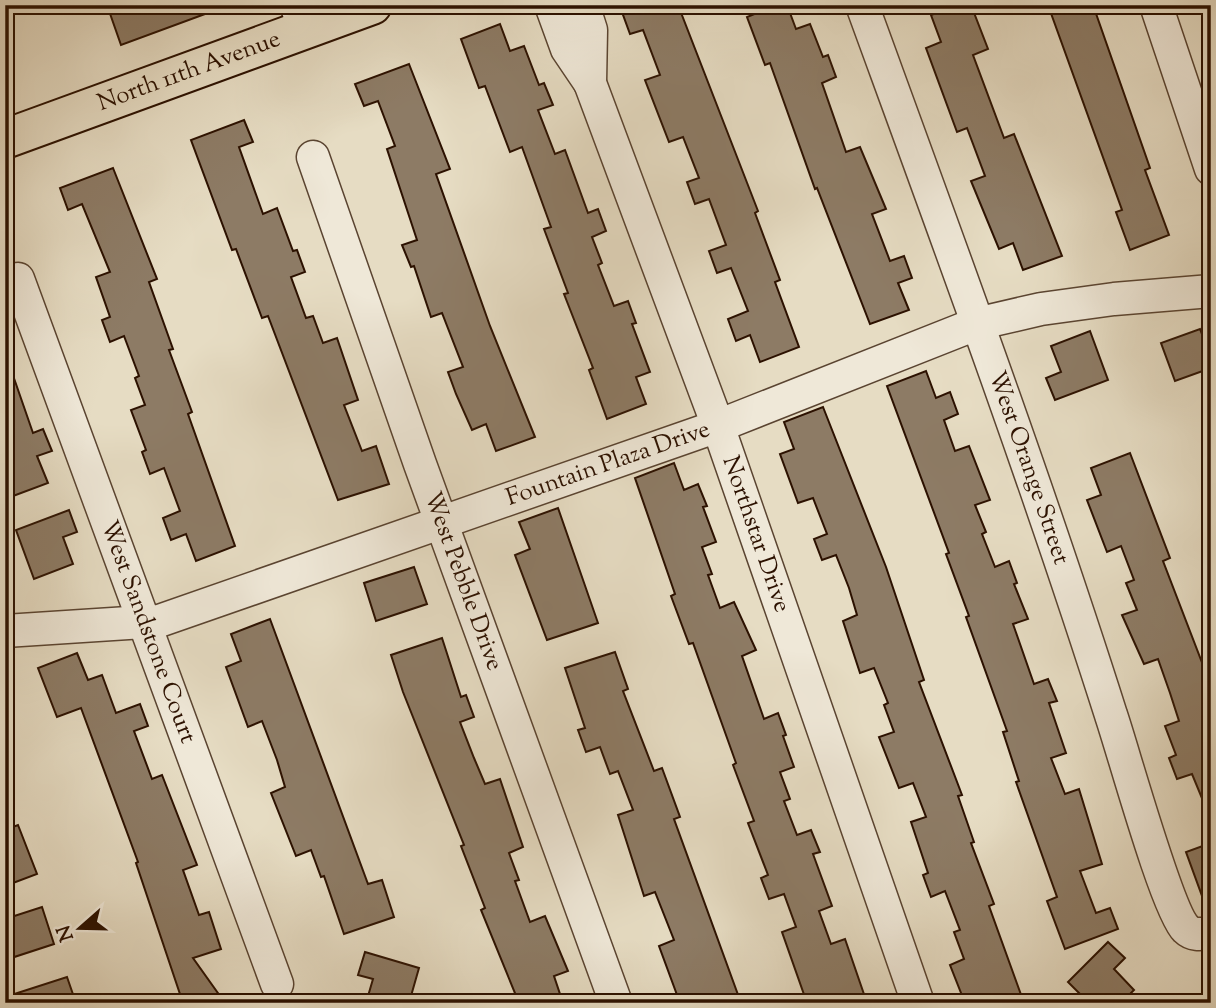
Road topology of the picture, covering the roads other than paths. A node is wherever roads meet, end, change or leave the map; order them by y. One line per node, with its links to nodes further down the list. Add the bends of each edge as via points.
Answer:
1 (372, 5): 6 (main road, North 11th Avenue)
2 (551, 5): 7 (street, via 567,49)
3 (583, 5): 7 (street, Northstar Drive, via 591,30)
4 (863, 5): 13 (street, West Orange Street)
5 (1156, 5): 10 (street)
6 (301, 17): 8 (main road, North 11th Avenue)
7 (590, 83): 14 (street, Northstar Drive)
8 (5, 139)
9 (313, 157): 15 (street, West Pebble Drive)
10 (1211, 169)
11 (18, 279): 16 (street, West Sandstone Court)
12 (1211, 291): 13 (street, Fountain Plaza Drive, via 1114,299)
13 (978, 324): 14 (street, Fountain Plaza Drive); 18 (street, West Orange Street, via 1064,567 1162,874 1181,923)
14 (718, 426): 15 (street, Fountain Plaza Drive); 20 (street, Northstar Drive)
15 (441, 522): 16 (street, Fountain Plaza Drive, via 159,621); 21 (street, West Pebble Drive)
16 (144, 622): 17 (street, Fountain Plaza Drive); 19 (street, West Sandstone Court)
17 (5, 631)
18 (1199, 932)
19 (277, 985)
20 (915, 993)
21 (615, 1003)

